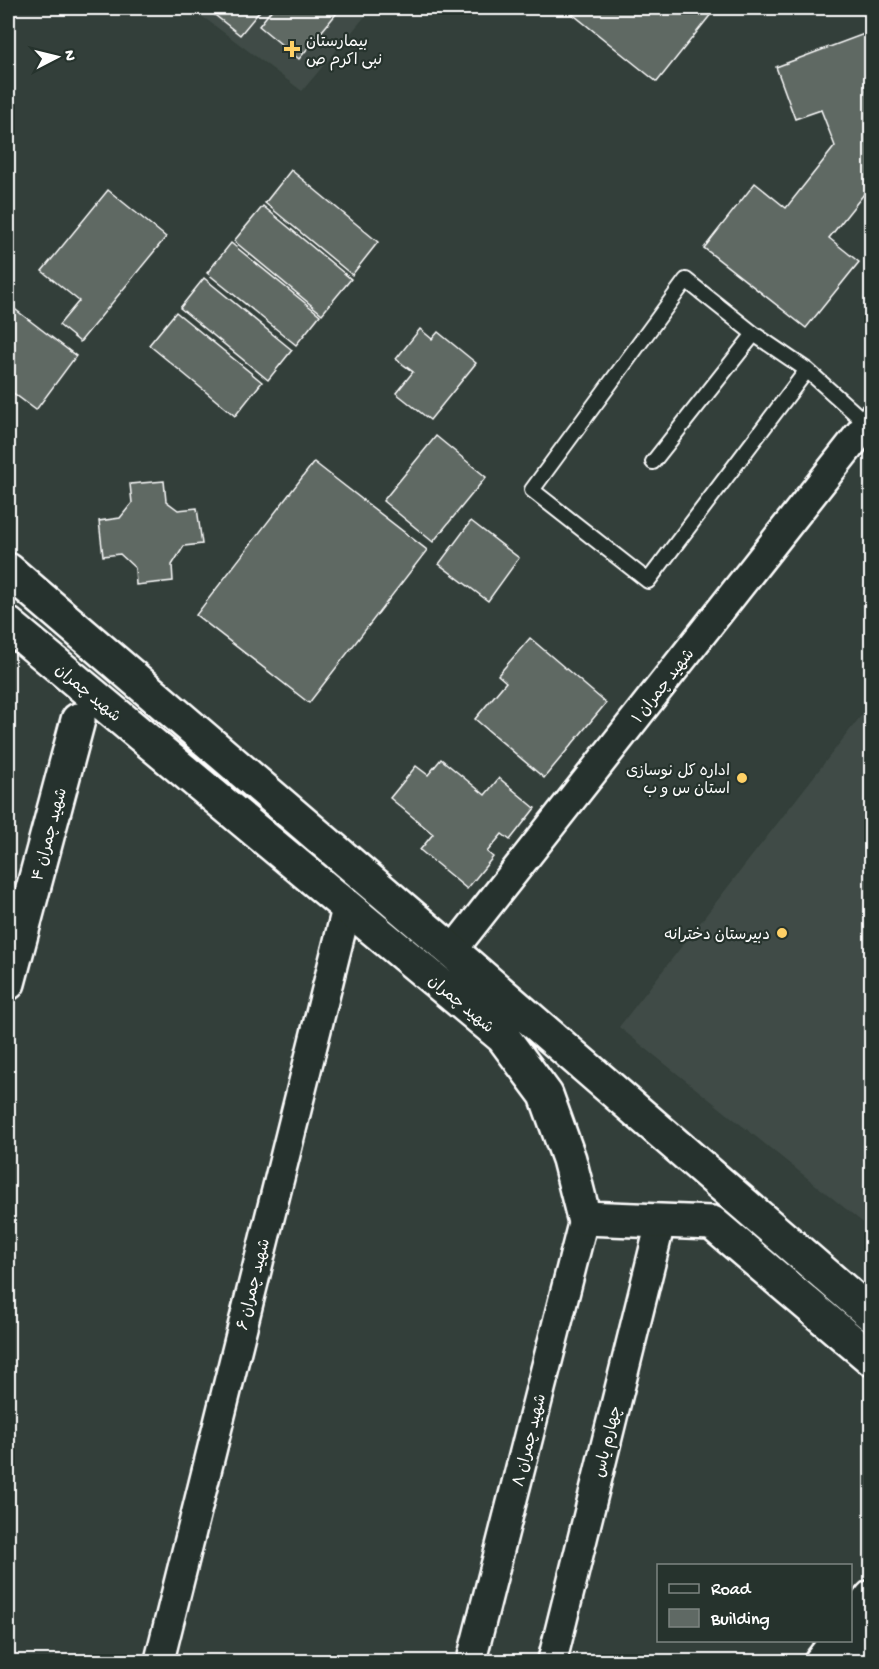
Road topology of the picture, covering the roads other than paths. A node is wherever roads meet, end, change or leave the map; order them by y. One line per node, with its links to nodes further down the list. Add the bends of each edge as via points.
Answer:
1 (754, 334): 2 (lane); 2 (lane, via 686,280 532,490 648,581); 4 (lane)
2 (807, 370): 3 (lane)
3 (869, 421): 9 (street, شهید چمران ۱)
4 (653, 462)
5 (8, 570): 9 (street, شهید چمران)
6 (10, 630): 8 (street, شهید چمران)
7 (78, 720): 10 (street, شهید چمران ۴)
8 (347, 907): 11 (street, شهید چمران, via 503,1037 546,1095 569,1159); 20 (street, شهید چمران ۶)
9 (452, 951): 13 (street, شهید چمران)
10 (8, 983)
11 (584, 1218): 12 (street); 21 (street, شهید چمران ۸)
12 (661, 1221): 14 (street, via 712,1222); 22 (street, چهارم یاس)
13 (872, 1315)
14 (872, 1359)
15 (872, 1597): 16 (street)
16 (852, 1622)
17 (852, 1637): 19 (street)
18 (837, 1642): 23 (street)
19 (872, 1652)
20 (159, 1662)
21 (471, 1662)
22 (552, 1662)
23 (821, 1662)

